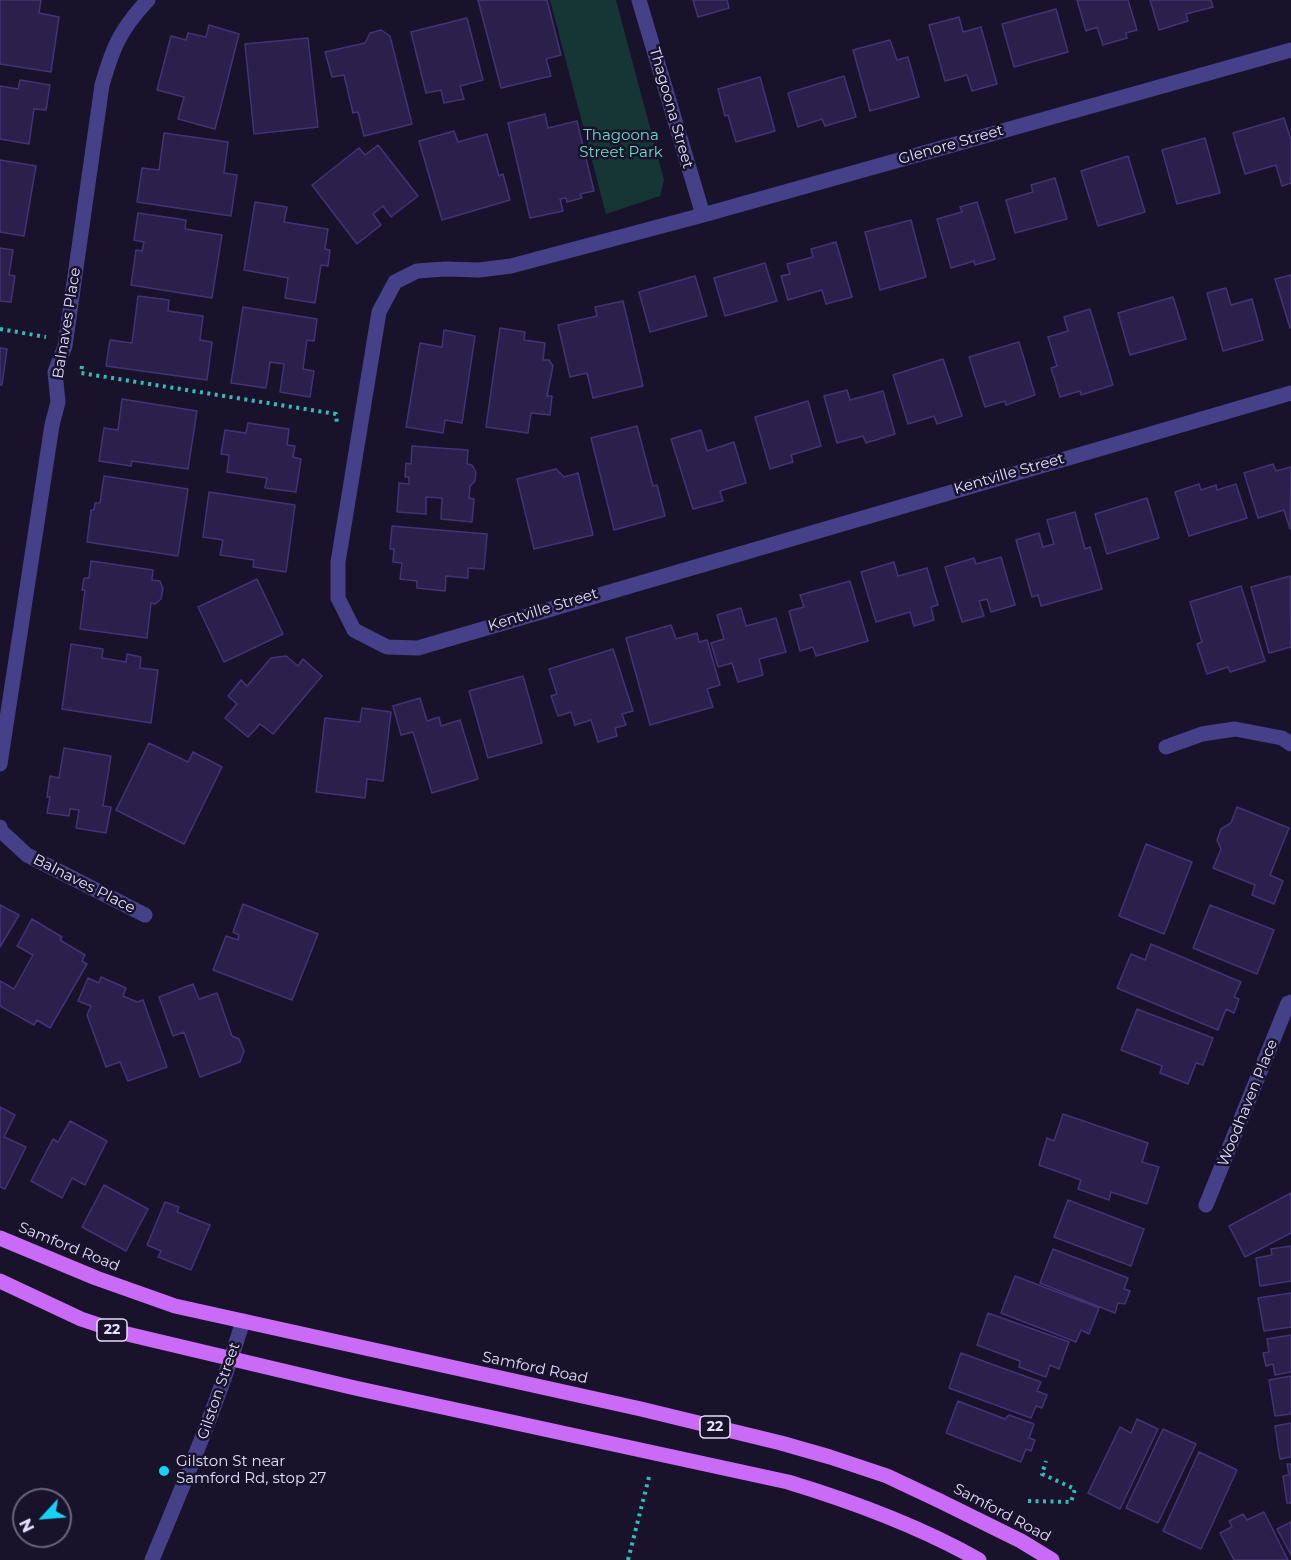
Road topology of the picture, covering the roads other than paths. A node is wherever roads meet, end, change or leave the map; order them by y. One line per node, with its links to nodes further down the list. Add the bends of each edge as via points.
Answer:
1 (148, 0): 9 (street, Balnaves Place, via 129,20 112,50 102,86 65,346 55,372 58,402)
2 (639, 0): 4 (street, Thagoona Street)
3 (1291, 50): 4 (street, Glenore Street)
4 (703, 215): 5 (street, Glenore Street)
5 (610, 239): 6 (street, Kentville Street, via 511,266 417,271 395,282 379,312 338,562 338,598 354,630 387,647 418,648)
6 (1291, 393)
7 (1291, 744): 8 (street, via 1282,738 1235,729 1202,734)
8 (1166, 747)
9 (0, 764)
10 (0, 827): 11 (street, Balnaves Place, via 27,855)
11 (145, 915)
12 (1291, 1002): 13 (street, Woodhaven Place)
13 (1206, 1205)
14 (0, 1238): 16 (main road, Samford Road / 22, via 137,1294)
15 (0, 1281): 17 (main road, 22, via 81,1319)
16 (243, 1321): 17 (street, Gilston Street); 20 (main road, Samford Road / 22, via 641,1409 820,1454 887,1476 940,1500)
17 (231, 1359): 18 (street, Gilston Street); 19 (main road, 22, via 788,1482 843,1498)
18 (152, 1560)
19 (979, 1560)
20 (1052, 1560)

